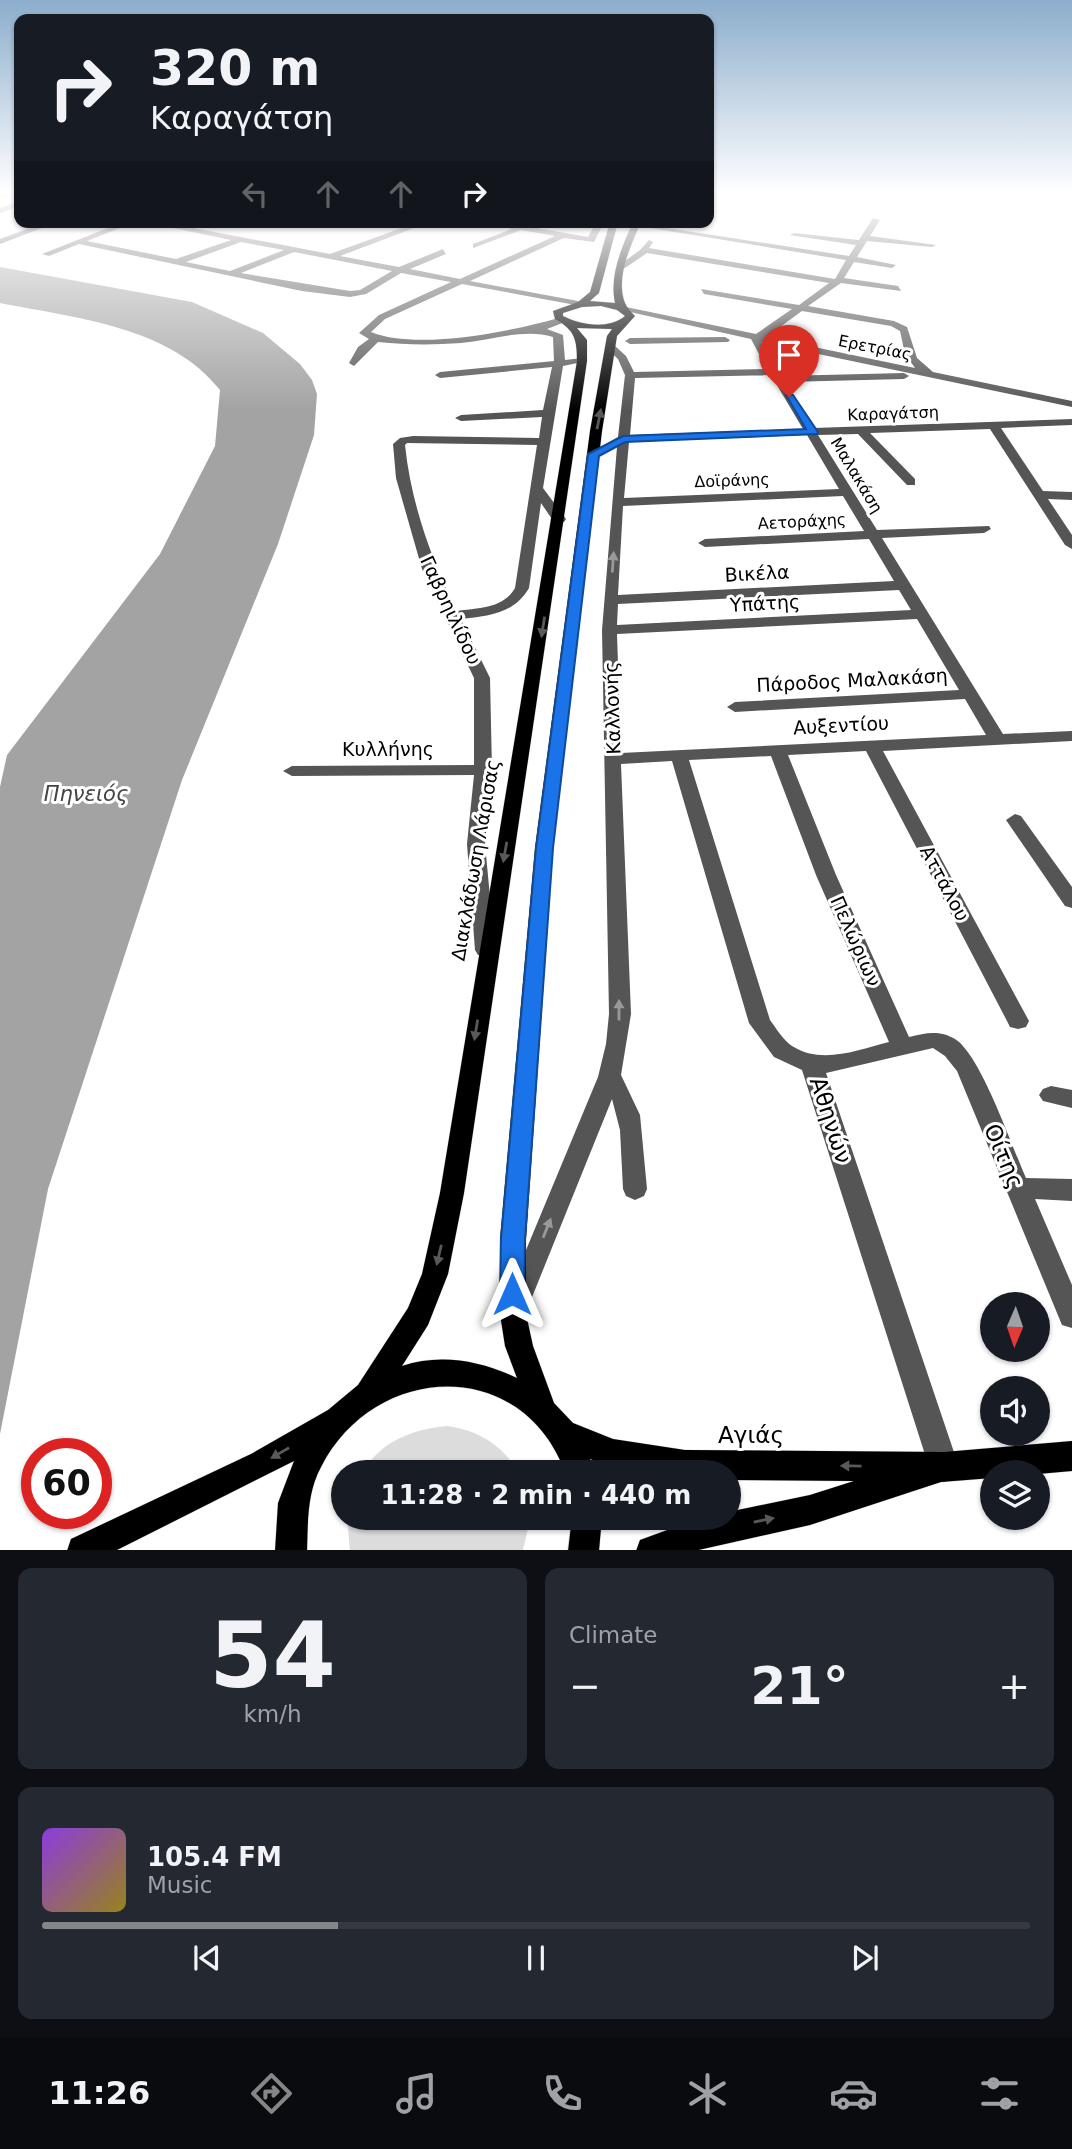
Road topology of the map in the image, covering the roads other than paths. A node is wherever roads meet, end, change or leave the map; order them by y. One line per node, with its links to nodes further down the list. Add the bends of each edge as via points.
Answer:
1 (199, 266): 11 (street)
2 (249, 266): 11 (street)
3 (375, 266): 10 (street)
4 (409, 266): 10 (street)
5 (496, 266): 13 (street)
6 (601, 266): 17 (main road, via 594,293)
7 (622, 266): 19 (main road, via 618,295)
8 (747, 266): 12 (street)
9 (847, 266): 12 (street)
10 (398, 271): 11 (street, via 363,292 350,294); 13 (street)
11 (232, 273)
12 (838, 281): 14 (street); 18 (street)
13 (460, 283): 16 (street); 24 (street, via 374,322 364,333)
14 (898, 289)
15 (704, 291): 18 (street)
16 (539, 298): 17 (street); 20 (street)
17 (579, 304): 19 (main road); 20 (main road, via 563,308)
18 (801, 308): 25 (street); 31 (street, via 904,329 904,342 918,367)
19 (623, 309): 21 (street, Ερετρίας); 22 (main road, Διακλάδωση Λάρισας, via 630,316)
20 (562, 319): 22 (main road, via 589,326); 23 (street); 28 (main road, Διακλάδωση Λάρισας, via 582,340)
21 (672, 321): 22 (street, Ερετρίας); 25 (street, Ερετρίας)
22 (622, 322): 27 (main road, Διακλάδωση Λάρισας)
23 (541, 330): 24 (street, via 427,341); 30 (street, via 559,336)
24 (375, 339): 29 (street)
25 (756, 339): 26 (street); 31 (street, Ερετρίας); 34 (street, Μαλακάση)
26 (630, 341)
27 (610, 347): 33 (street); 44 (main road, Διακλάδωση Λάρισας, one-way to 27)
28 (582, 361): 30 (street); 51 (main road, Διακλάδωση Λάρισας)
29 (354, 363)
30 (559, 363): 32 (street); 36 (street)
31 (932, 374): 34 (street); 35 (street, Ερετρίας)
32 (440, 375)
33 (630, 375): 34 (street); 42 (street, Καλλoνής)
34 (775, 376): 41 (street, Μαλακάση)
35 (1072, 404)
36 (548, 413): 37 (street); 43 (street)
37 (461, 418)
38 (1072, 422): 39 (street, Καραγάτση)
39 (993, 425): 40 (street, Καραγάτση); 48 (street)
40 (860, 430): 41 (street, Καραγάτση); 45 (street)
41 (813, 432): 42 (street, Καραγάτση); 47 (street, Μαλακάση)
42 (623, 439): 44 (street, Καραγάτση); 50 (street, Καλλoνής)
43 (545, 442): 46 (street); 59 (street, Γαβρηιλίδου, via 413,439 399,444 401,478 429,569)
44 (594, 454): 81 (main road, Διακλάδωση Λάρισας, via 544,848 513,1239)
45 (911, 482)
46 (538, 490): 51 (street); 59 (street, via 519,597 499,609)
47 (848, 492): 50 (street, Δοϊράνης); 53 (street, Μαλακάση)
48 (1041, 495): 49 (street); 55 (street)
49 (1072, 496)
50 (617, 502): 57 (street, Καλλoνής, one-way to 50)
51 (559, 519): 73 (main road, Διακλάδωση Λάρισας, one-way to 73)
52 (984, 529): 53 (street, Αετοράχης)
53 (874, 534): 54 (street, Αετοράχης); 56 (street, Μαλακάση)
54 (705, 543)
55 (1072, 545)
56 (905, 584): 57 (street, Βικέλα); 58 (street, Μαλακάση)
57 (610, 600): 60 (street, Καλλoνής)
58 (923, 614): 60 (street, Υπάτης); 61 (street, Μαλακάση)
59 (453, 616): 69 (street, Γαβρηιλίδου, via 482,678)
60 (609, 630): 68 (street, Καλλoνής)
61 (971, 694): 62 (street, Πάροδος Μαλακάση); 64 (street, Μαλακάση)
62 (735, 707)
63 (1072, 736): 64 (street, Αυξεντίου)
64 (997, 739): 65 (street, Αυξεντίου)
65 (871, 745): 66 (street, Αυξεντίου); 74 (street, Αττάλου)
66 (777, 749): 67 (street, Αυξεντίου); 75 (street, Πελώριων, via 826,875)
67 (679, 756): 68 (street, Αυξεντίου); 76 (street, Αθηνών, via 760,1023 782,1051)
68 (613, 759): 77 (street, Καλλoνής, one-way to 68, via 620,1014)
69 (483, 770): 70 (street, Κυλλήνης); 73 (street, Γαβρηιλίδου, via 476,844)
70 (292, 771)
71 (1015, 820): 72 (street)
72 (1072, 901)
73 (486, 963): 83 (main road, Διακλάδωση Λάρισας, one-way to 83, via 452,1192 435,1274 418,1316)
74 (1018, 1021)
75 (902, 1047): 76 (street, via 835,1064); 78 (street, Οίτης, via 933,1040 946,1042 956,1051)
76 (813, 1064): 89 (street, Αθηνών)
77 (609, 1077): 79 (street, via 628,1104); 81 (street, Καλλoνής, one-way to 77)
78 (1017, 1188): 80 (street); 82 (street, Οίτης)
79 (635, 1189)
80 (1072, 1190)
81 (513, 1314): 84 (main road, Διακλάδωση Λάρισας)
82 (1072, 1316)
83 (368, 1395): 84 (main road, Διακλάδωση Λάρισας, via 412,1376 458,1372 503,1384); 85 (main road, Διακλάδωση Λάρισας)
84 (542, 1409): 86 (main road, Διακλάδωση Λάρισας)
85 (339, 1419): 91 (main road, one-way to 91, via 261,1464); 93 (main road, Διακλάδωση Λάρισας, via 310,1457 293,1503)
86 (563, 1434): 88 (main road, Διακλάδωση Λάρισας); 89 (main road, Αγιάς, one-way to 86, via 685,1465 613,1454)
87 (1072, 1456): 89 (main road, Αγιάς)
88 (575, 1460)
89 (944, 1467): 95 (main road, Αγιάς, one-way to 89, via 700,1533 810,1510)
90 (585, 1530): 94 (main road)
91 (80, 1550): 92 (main road)
92 (87, 1550)
93 (291, 1550)
94 (583, 1550)
95 (651, 1550)

